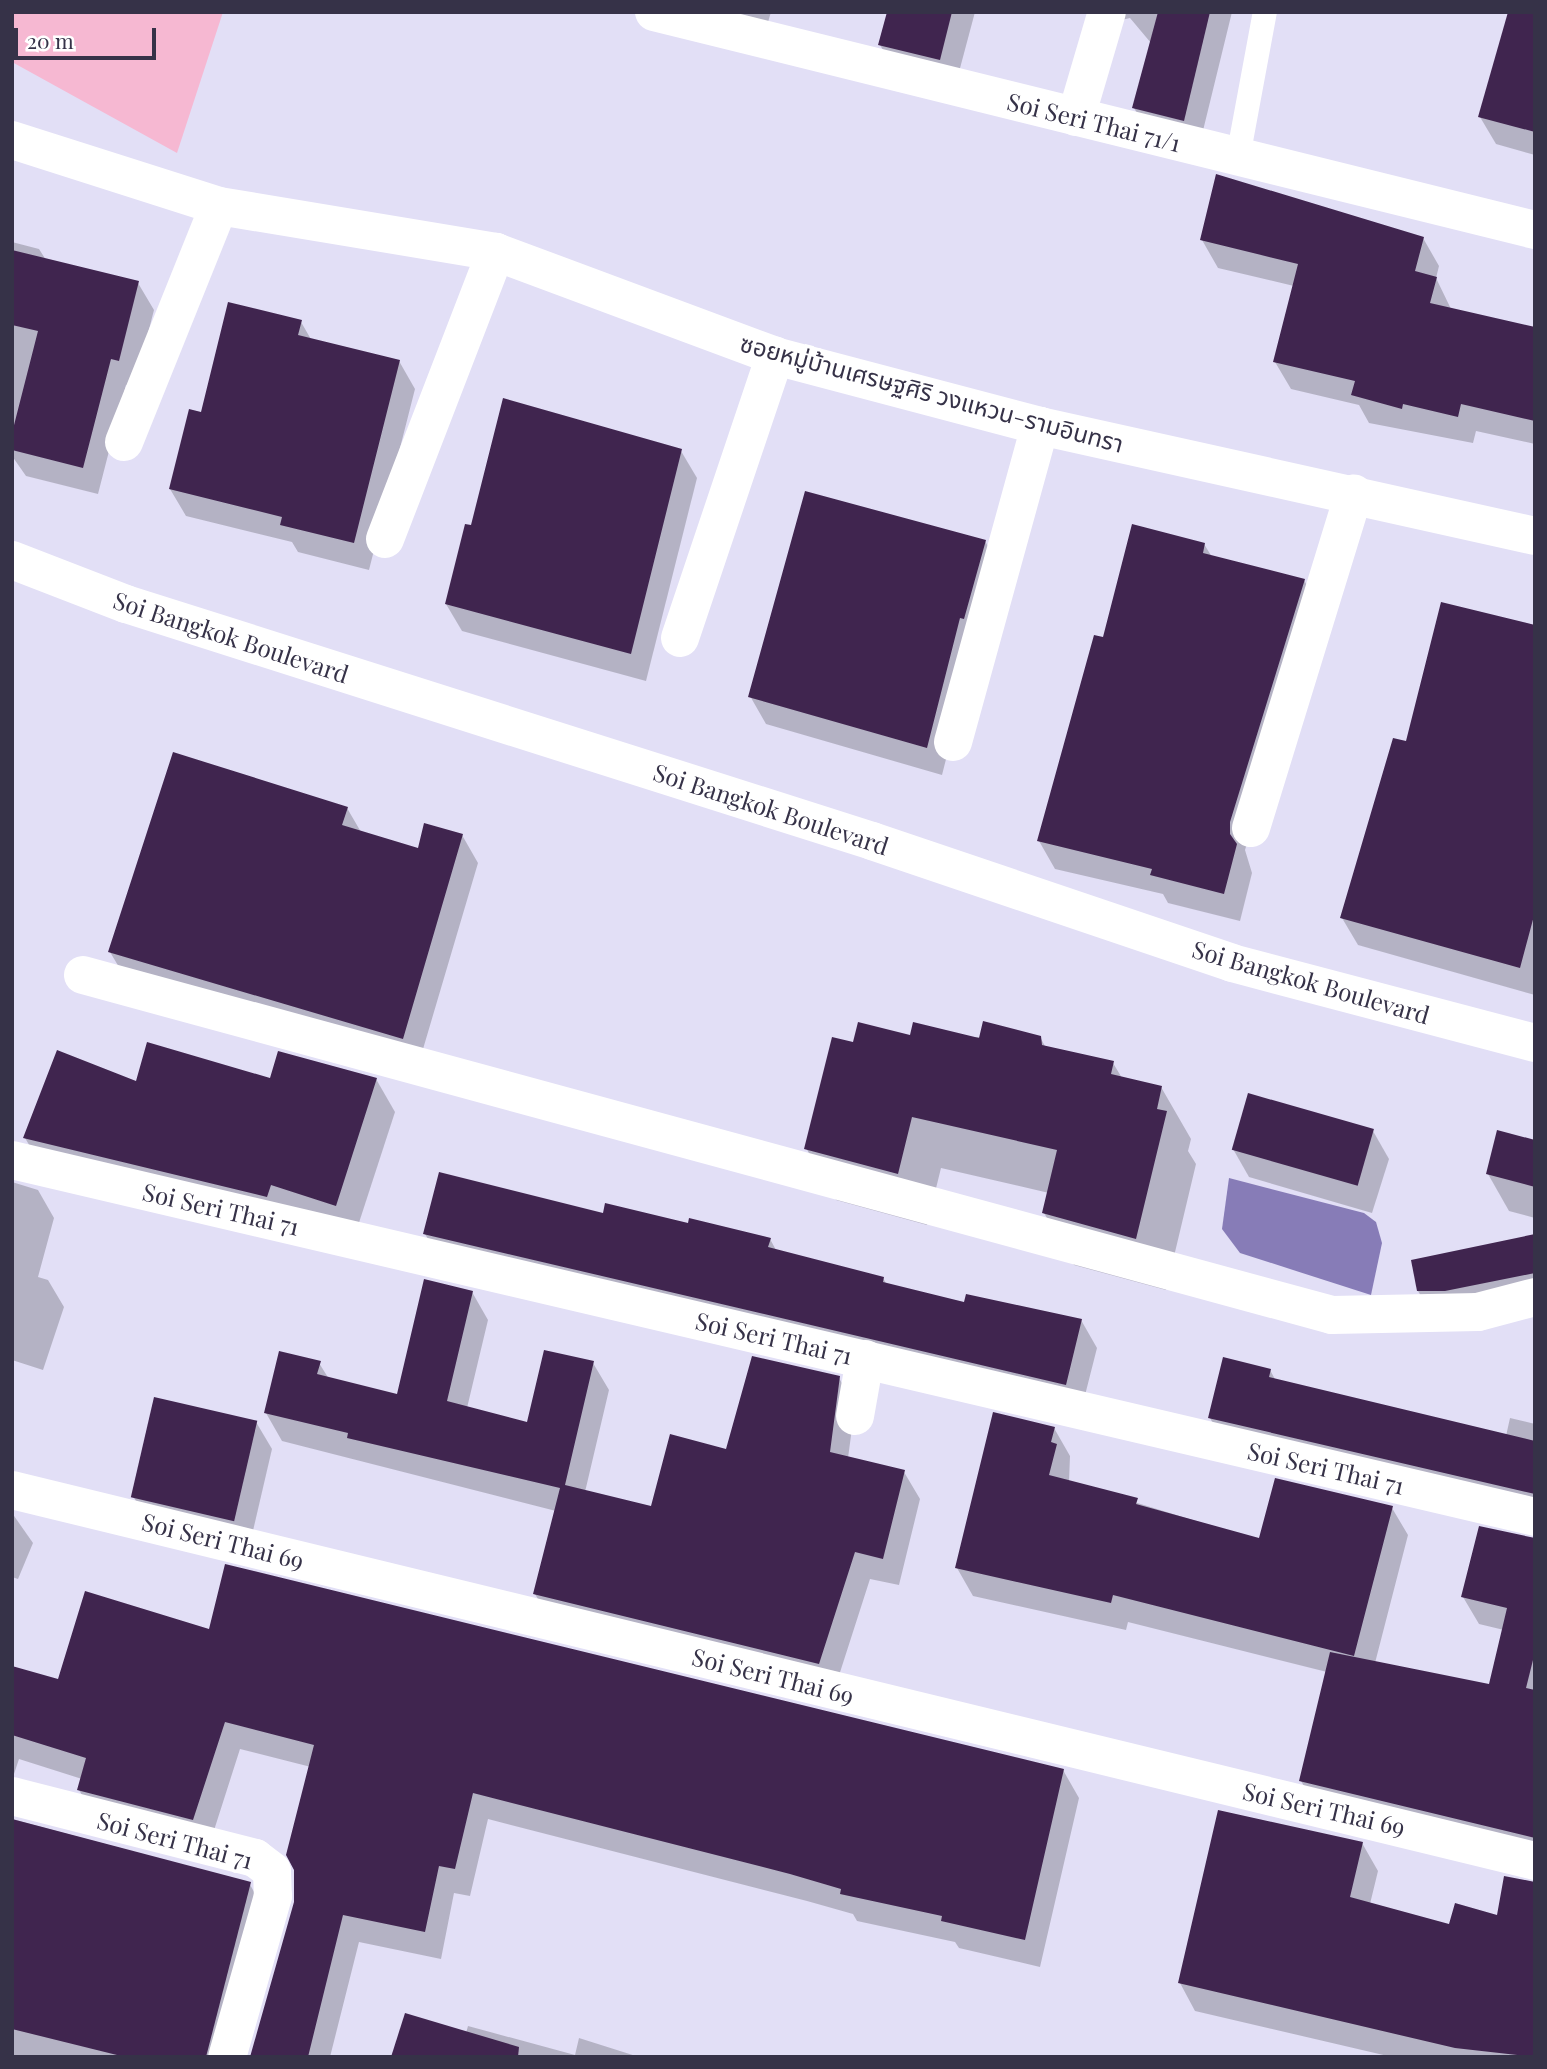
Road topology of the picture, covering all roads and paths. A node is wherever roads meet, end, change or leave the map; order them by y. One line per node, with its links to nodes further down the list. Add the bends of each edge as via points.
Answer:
1 (654, 12): 4 (street, Soi Seri Thai 71/1)
2 (1108, 12): 4 (street)
3 (1265, 12): 6 (lane)
4 (1076, 117): 6 (street, Soi Seri Thai 71/1)
5 (12, 140): 7 (street, ซอยหมู่บ้านเศรษฐศิริ วงแหวน-รามอินทรา)
6 (1238, 157): 8 (street, Soi Seri Thai 71/1)
7 (219, 206): 9 (street, ซอยหมู่บ้านเศรษฐศิริ วงแหวน-รามอินทรา); 12 (street)
8 (1535, 230)
9 (496, 252): 10 (street, ซอยหมู่บ้านเศรษฐศิริ วงแหวน-รามอินทรา); 15 (street)
10 (775, 356): 11 (street, ซอยหมู่บ้านเศรษฐศิริ วงแหวน-รามอินทรา); 17 (street)
11 (1040, 426): 13 (street, ซอยหมู่บ้านเศรษฐศิริ วงแหวน-รามอินทรา); 18 (street)
12 (124, 442)
13 (1354, 494): 14 (street, ซอยหมู่บ้านเศรษฐศิริ วงแหวน-รามอินทรา); 19 (street)
14 (1535, 536)
15 (385, 539)
16 (12, 560): 21 (street, Soi Bangkok Boulevard, via 126,604 872,841 1232,963)
17 (680, 638)
18 (953, 742)
19 (1251, 828)
20 (83, 975): 23 (street, via 1332,1315 1478,1312)
21 (1535, 1043)
22 (12, 1160): 24 (street, Soi Seri Thai 71)
23 (1535, 1297)
24 (865, 1359): 25 (street); 27 (street, Soi Seri Thai 71)
25 (855, 1416)
26 (12, 1490): 29 (street, Soi Seri Thai 69)
27 (1535, 1517)
28 (12, 1796): 30 (street, Soi Seri Thai 71, via 256,1858 272,1871 273,1896)
29 (1535, 1861)
30 (227, 2057)

